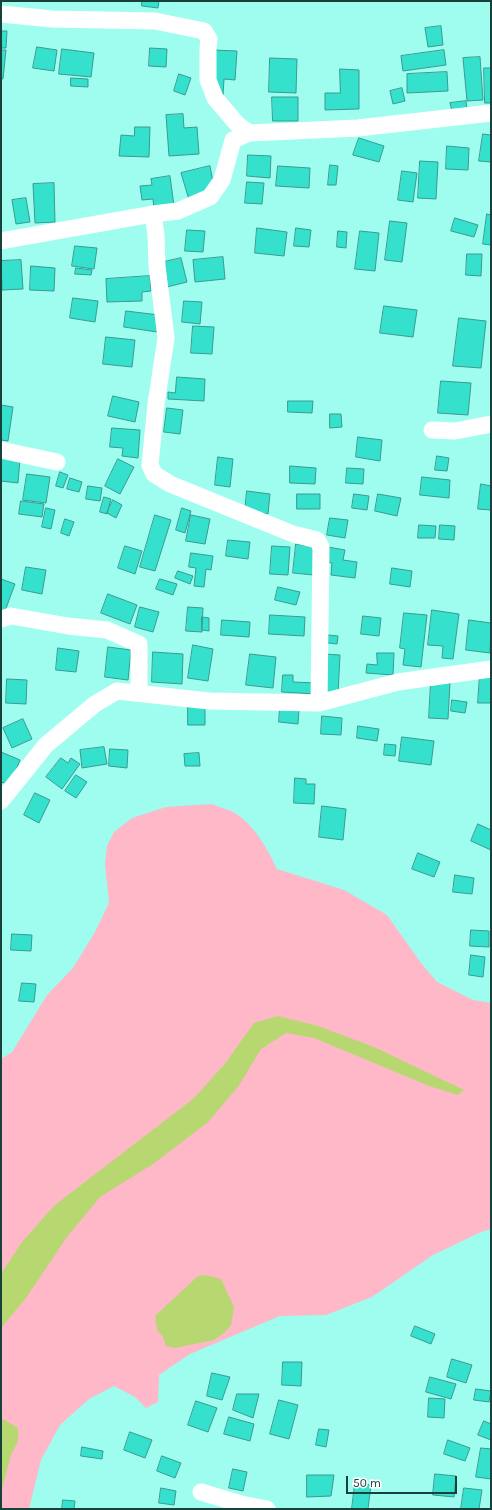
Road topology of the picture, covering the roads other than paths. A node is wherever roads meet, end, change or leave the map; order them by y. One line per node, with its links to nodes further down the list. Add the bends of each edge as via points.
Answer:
1 (1, 14): 3 (street, via 52,19 155,21 204,31 209,39 208,80 215,98 237,124)
2 (491, 113): 3 (street, via 358,128)
3 (249, 133): 4 (street, via 233,140 222,180 210,197 178,211)
4 (153, 214): 5 (street); 13 (street, via 166,338 150,465 154,474 170,484 293,534 317,540 321,547)
5 (1, 240)
6 (491, 424): 7 (street, via 455,431)
7 (432, 430)
8 (1, 450): 9 (street)
9 (57, 462)
10 (1, 619): 12 (street, via 11,616 107,630 139,644)
11 (491, 669): 13 (street, via 398,682)
12 (139, 693): 13 (street, via 209,701); 14 (street, via 117,691 95,704 46,745)
13 (319, 703)
14 (1, 800)
15 (201, 1492): 16 (street)
16 (267, 1509)

